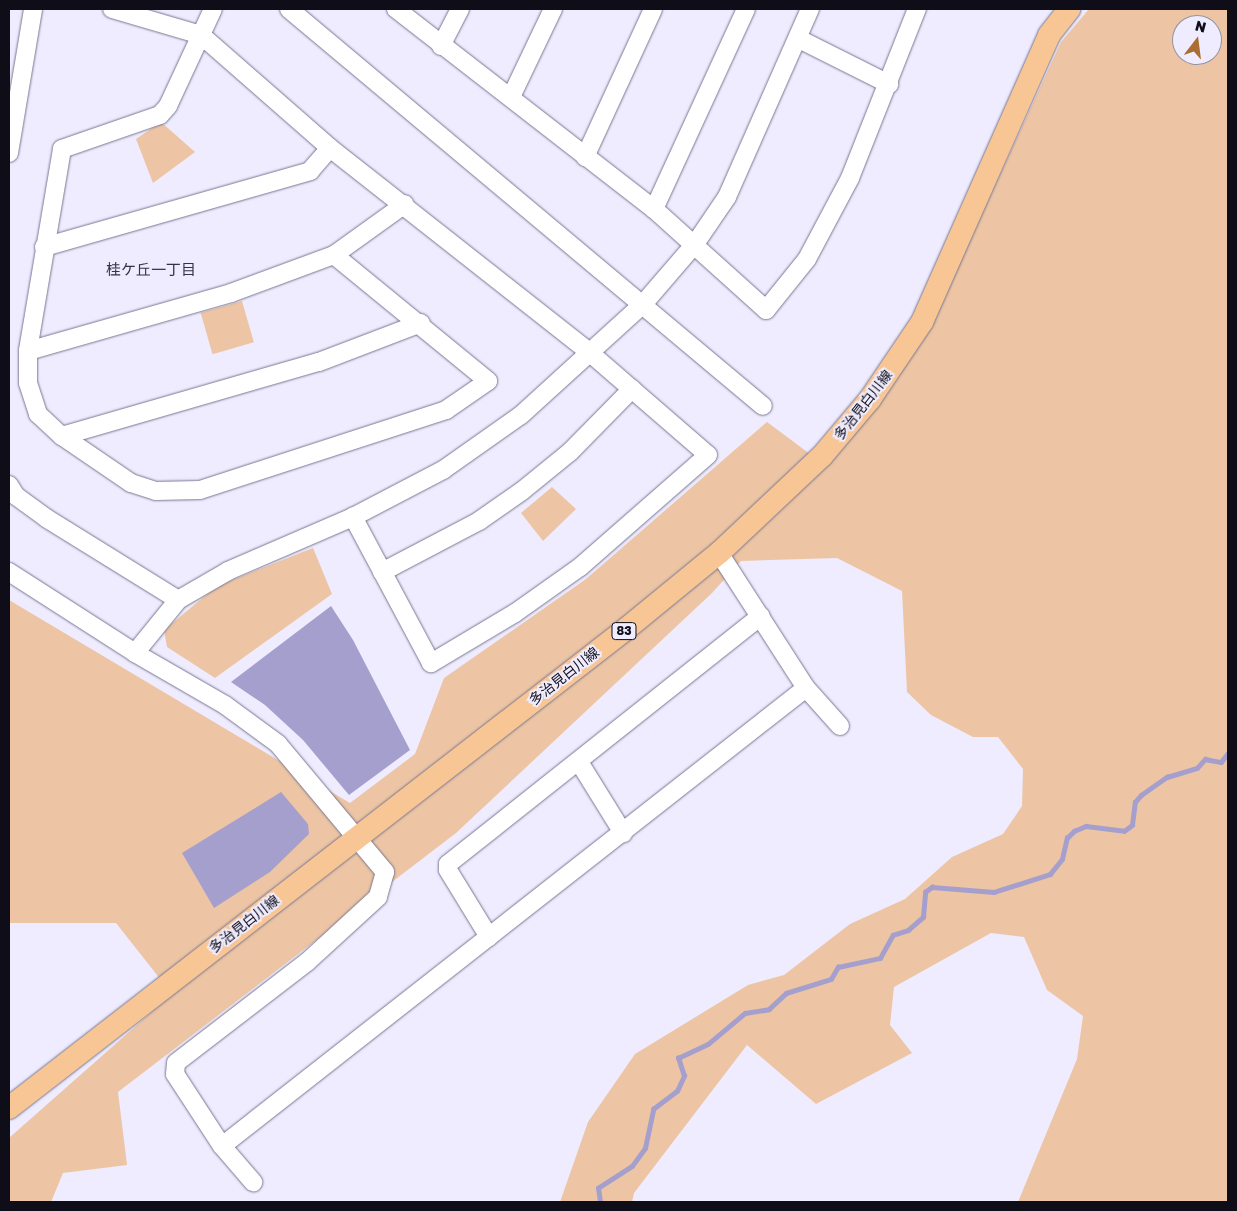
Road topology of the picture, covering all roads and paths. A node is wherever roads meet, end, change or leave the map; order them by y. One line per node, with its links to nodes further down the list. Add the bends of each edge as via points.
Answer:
1 (33, 9): 18 (street)
2 (112, 9): 13 (street)
3 (213, 9): 13 (street)
4 (289, 9): 26 (street)
5 (396, 9): 15 (street)
6 (460, 9): 15 (street)
7 (554, 9): 17 (street)
8 (654, 9): 20 (street)
9 (746, 9): 22 (street)
10 (810, 9): 14 (street)
11 (917, 9): 16 (street)
12 (1069, 9): 35 (main road, 多治見白川線 / 83, via 1049,35 922,322 870,399 822,456)
13 (201, 35): 19 (street); 24 (street, via 168,106 160,115 62,149)
14 (799, 39): 16 (street); 23 (street, via 727,197)
15 (441, 46): 17 (street)
16 (889, 84): 23 (street, via 850,178 807,259 766,310)
17 (511, 97): 20 (street)
18 (9, 148)
19 (330, 148): 21 (street); 24 (street, via 310,170)
20 (585, 157): 22 (street)
21 (405, 204): 25 (street); 29 (street)
22 (654, 209): 23 (street)
23 (695, 244): 26 (street)
24 (44, 247): 28 (street)
25 (334, 255): 27 (street); 28 (street, via 231,294)
26 (644, 303): 29 (street); 31 (street)
27 (420, 324): 32 (street, via 319,362); 32 (street, via 488,381 446,410 200,490 156,491 131,483)
28 (28, 351): 32 (street, via 28,384 38,414)
29 (589, 352): 30 (street); 34 (street, via 521,414 443,470)
30 (632, 389): 37 (street, via 571,451 522,491 479,521); 37 (street, via 708,455 572,573 515,613 431,663)
31 (764, 406)
32 (62, 436)
33 (9, 485): 38 (street, via 16,496 46,518)
34 (353, 517): 37 (street); 38 (street, via 228,571)
35 (719, 553): 39 (street); 45 (main road, 多治見白川線 / 83)
36 (9, 572): 40 (street)
37 (382, 572)
38 (178, 600): 40 (street)
39 (761, 616): 41 (street); 43 (street)
40 (135, 653): 45 (street, via 225,705 278,744)
41 (806, 688): 42 (street); 44 (street)
42 (840, 726)
43 (579, 762): 44 (street); 46 (street, via 448,864 448,870)
44 (624, 833): 46 (street)
45 (355, 837): 47 (main road, 多治見白川線 / 83); 48 (street, via 385,872 378,897 307,962 176,1063 175,1074)
46 (490, 937): 48 (street)
47 (9, 1108)
48 (222, 1146): 49 (street)
49 (253, 1182)

